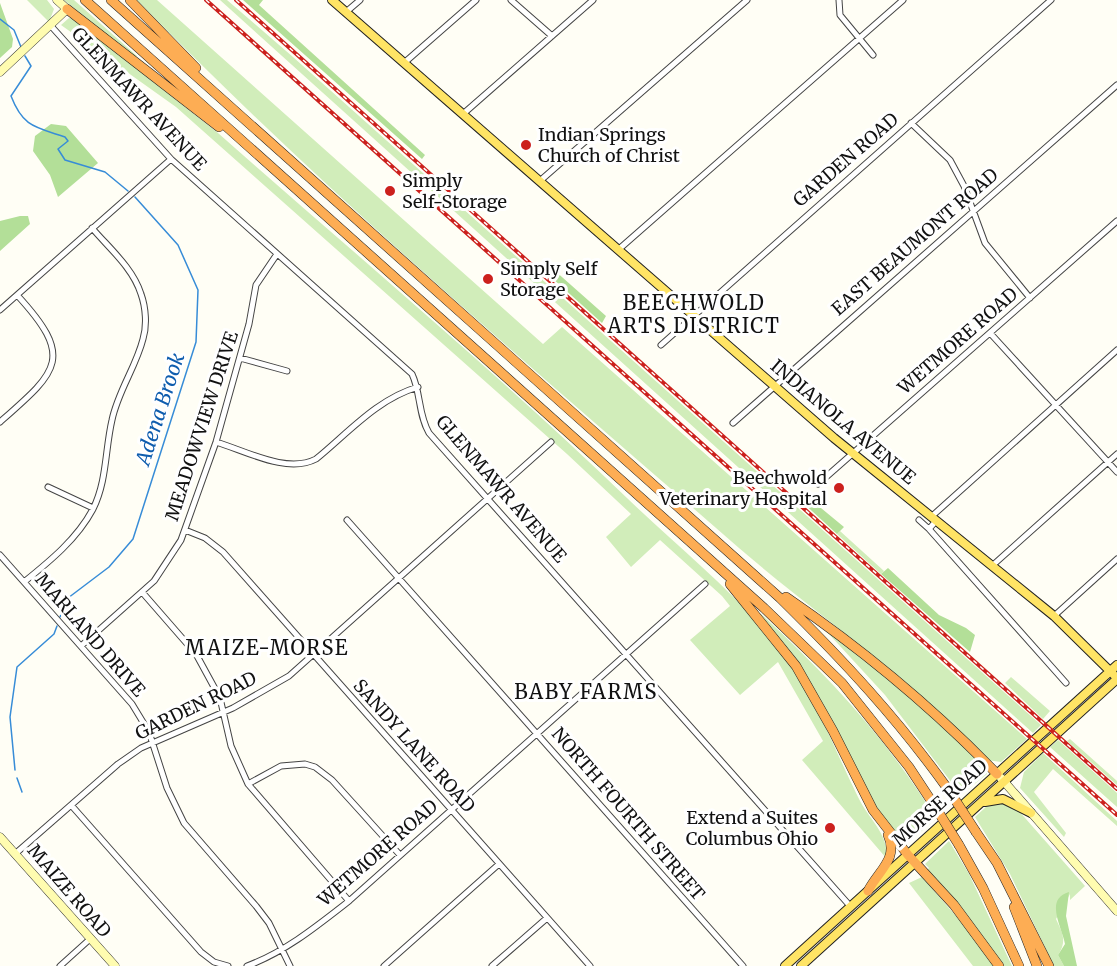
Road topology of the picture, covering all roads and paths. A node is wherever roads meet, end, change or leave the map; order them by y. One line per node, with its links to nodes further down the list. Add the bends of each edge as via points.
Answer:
1 (57, 0): 14 (main road)
2 (85, 0): 27 (highway)
3 (111, 0): 25 (highway)
4 (130, 0): 25 (highway)
5 (332, 0): 15 (main road, INDIANOLA AVENUE)
6 (360, 0): 15 (street)
7 (476, 0): 20 (street)
8 (511, 0): 17 (street)
9 (593, 0): 17 (street)
10 (747, 0): 28 (street)
11 (839, 0): 18 (street, via 840,15)
12 (903, 0): 18 (street)
13 (1052, 0): 24 (street, GARDEN ROAD)
14 (67, 9): 16 (main road); 27 (highway)
15 (346, 12): 20 (main road, INDIANOLA AVENUE)
16 (51, 26): 21 (main road); 26 (street, GLENMAWR AVENUE)
17 (552, 36): 23 (street)
18 (858, 40): 19 (street); 32 (street)
19 (873, 55)
20 (404, 63): 23 (main road, INDIANOLA AVENUE)
21 (0, 72)
22 (1117, 85): 29 (street, EAST BEAUMONT ROAD)
23 (463, 114): 28 (main road, INDIANOLA AVENUE)
24 (911, 123): 29 (street, via 950,160); 37 (street, GARDEN ROAD)
25 (259, 132): 68 (highway)
26 (171, 159): 31 (street); 33 (street, GLENMAWR AVENUE)
27 (263, 161): 63 (highway)
28 (541, 180): 32 (main road, INDIANOLA AVENUE)
29 (972, 212): 35 (street, via 985,243); 43 (street, EAST BEAUMONT ROAD)
30 (1117, 221): 35 (street, WETMORE ROAD)
31 (92, 228): 34 (street); 57 (street, via 134,278 141,294 145,327 119,394 105,471)
32 (618, 250): 37 (main road, INDIANOLA AVENUE)
33 (277, 254): 41 (street, MEADOWVIEW DRIVE, via 256,285); 44 (street, GLENMAWR AVENUE, via 404,366)
34 (17, 295): 36 (street); 46 (street, via 47,330 53,352 44,381)
35 (1030, 298): 38 (street, WETMORE ROAD)
36 (0, 310)
37 (694, 315): 39 (street, GARDEN ROAD); 43 (main road, INDIANOLA AVENUE)
38 (990, 333): 45 (street); 50 (street, WETMORE ROAD)
39 (661, 345)
40 (1117, 350): 45 (street)
41 (240, 357): 42 (street); 48 (street, MEADOWVIEW DRIVE)
42 (287, 371)
43 (775, 386): 47 (street, EAST BEAUMONT ROAD); 50 (main road, INDIANOLA AVENUE)
44 (418, 387): 48 (street, via 383,402 306,464 286,464); 56 (street, GLENMAWR AVENUE, via 422,420 429,433)
45 (1056, 405): 52 (street); 58 (street)
46 (0, 422)
47 (733, 423)
48 (216, 442): 62 (street, MEADOWVIEW DRIVE)
49 (550, 442): 56 (street, GARDEN ROAD)
50 (853, 454): 54 (street, WETMORE ROAD); 58 (main road, INDIANOLA AVENUE)
51 (1117, 454): 52 (street)
52 (1108, 462): 53 (street); 66 (street)
53 (1117, 472)
54 (818, 484)
55 (48, 487): 57 (street)
56 (488, 499): 67 (street, GARDEN ROAD); 75 (street, GLENMAWR AVENUE)
57 (93, 508): 69 (street, via 65,546)
58 (933, 519): 61 (street); 66 (main road, INDIANOLA AVENUE)
59 (347, 520): 67 (street, NORTH FOURTH STREET)
60 (919, 520): 61 (street)
61 (929, 529): 77 (street)
62 (185, 530): 71 (street, MEADOWVIEW DRIVE, via 161,573); 74 (street, SANDY LANE ROAD, via 217,545)
63 (703, 553): 87 (highway, via 796,666); 115 (highway, bridge, via 842,683 909,767 983,888)
64 (0, 555): 69 (street, MARLAND DRIVE)
65 (1117, 559): 72 (street)
66 (993, 565): 72 (main road, INDIANOLA AVENUE)
67 (399, 577): 74 (street, GARDEN ROAD); 79 (street, NORTH FOURTH STREET)
68 (759, 579): 81 (highway, via 906,688); 88 (highway, bridge, via 854,671 921,751)
69 (24, 582): 73 (street, MARLAND DRIVE)
70 (705, 584): 75 (street, WETMORE ROAD)
71 (142, 592): 73 (street, MEADOWVIEW DRIVE); 78 (street, via 196,654 220,698)
72 (1054, 616): 76 (main road, INDIANOLA AVENUE)
73 (81, 646): 80 (street, MARLAND DRIVE, via 132,704)
74 (314, 655): 78 (street, GARDEN ROAD, via 289,676); 85 (street, SANDY LANE ROAD)
75 (626, 655): 79 (street, WETMORE ROAD); 97 (street, GLENMAWR AVENUE)
76 (1115, 674): 81 (main road, MORSE ROAD)
77 (1066, 683)
78 (223, 712): 80 (street, GARDEN ROAD); 82 (street, via 231,746)
79 (536, 733): 85 (street, WETMORE ROAD); 111 (street, NORTH FOURTH STREET)
80 (152, 743): 83 (street, GARDEN ROAD, via 118,764); 102 (street, MARLAND DRIVE, via 166,788 184,823 256,906)
81 (1001, 778): 84 (main road, MORSE ROAD); 86 (main road); 92 (main road, MORSE ROAD)
82 (248, 784): 91 (street, via 282,766 315,767 332,780); 96 (street)
83 (71, 805): 90 (street, GARDEN ROAD); 105 (street, via 201,952)
84 (976, 806): 86 (main road, via 1003,798); 93 (main road, MORSE ROAD)
85 (451, 810): 91 (street, WETMORE ROAD); 94 (street, SANDY LANE ROAD)
86 (1031, 813): 98 (main road)
87 (886, 827): 92 (highway); 95 (highway, via 892,856)
88 (976, 832): 116 (highway, via 999,875); 117 (highway, via 997,863)
89 (0, 837): 90 (main road, MAIZE ROAD)
90 (15, 854): 100 (main road, MAIZE ROAD)
91 (400, 855): 96 (street, WETMORE ROAD)
92 (908, 855): 93 (highway); 95 (main road, MORSE ROAD)
93 (915, 862): 101 (main road, MORSE ROAD); 114 (highway, via 954,904)
94 (499, 864): 99 (street, SANDY LANE ROAD); 108 (street)
95 (868, 891): 97 (main road, MORSE ROAD)
96 (349, 901): 102 (street, WETMORE ROAD)
97 (851, 907): 101 (main road, via 851,913); 112 (main road, MORSE ROAD)
98 (1117, 911)
99 (547, 918): 109 (street); 110 (street, SANDY LANE ROAD)
100 (90, 939): 103 (street); 104 (main road, MAIZE ROAD)
101 (825, 944): 113 (main road, MORSE ROAD)
102 (282, 949): 106 (street, WETMORE ROAD); 107 (street, MARLAND DRIVE)
103 (60, 966)
104 (115, 966)
105 (228, 966)
106 (247, 966)
107 (290, 966)
108 (384, 966)
109 (492, 966)
110 (590, 966)
111 (743, 966)
112 (785, 966)
113 (801, 966)
114 (999, 966)
115 (1018, 966)
116 (1037, 966)
117 (1049, 966)

